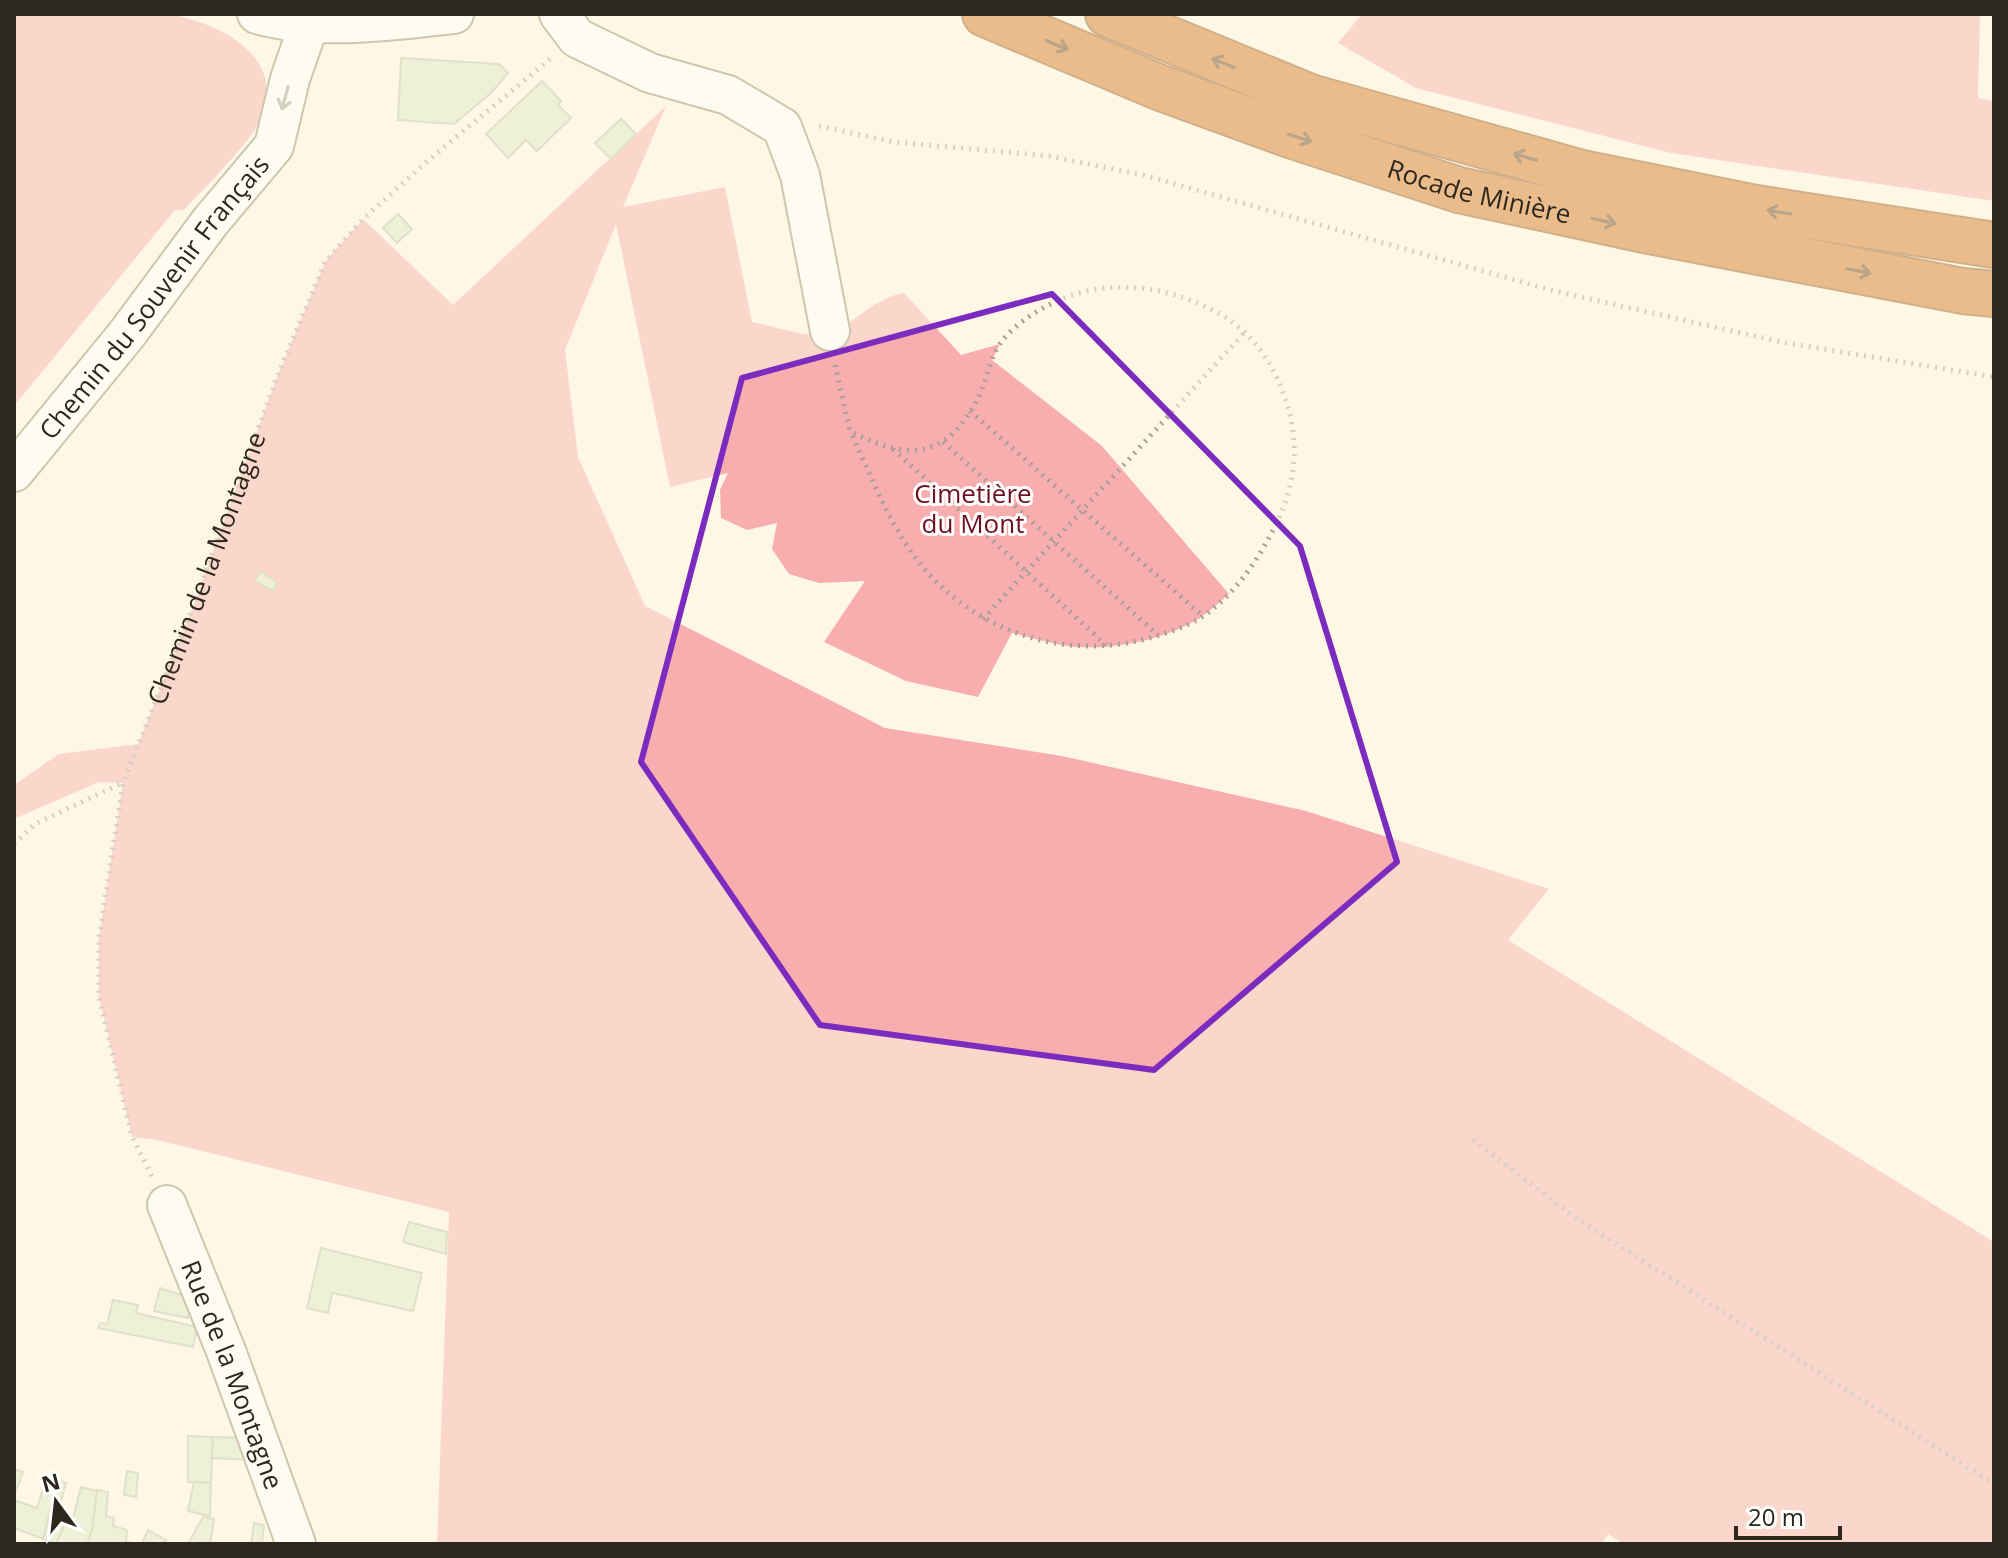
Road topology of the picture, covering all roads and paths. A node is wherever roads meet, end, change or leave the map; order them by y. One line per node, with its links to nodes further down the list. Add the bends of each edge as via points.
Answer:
1 (257, 14): 5 (street)
2 (454, 14): 5 (street)
3 (985, 14): 9 (highway, Rocade Minière, one-way to 9, via 1161,88 1459,190)
4 (1108, 14): 8 (highway, Rocade Minière, one-way to 4, via 1756,208 1582,173 1310,97)
5 (309, 24): 17 (street, Chemin du Souvenir Français, one-way to 17, via 274,146)
6 (568, 26): 7 (street, via 650,73 728,95); 25 (path, Chemin de la Montagne, via 540,66 363,219 325,262)
7 (782, 127): 10 (street, via 800,175); 12 (path, via 804,124 894,142 1049,156 1143,175 1554,291 1786,343)
8 (1994, 245)
9 (1994, 294)
10 (830, 331): 14 (path)
11 (1245, 332): 13 (path, via 1200,304 1166,292 1119,286 1075,293 1034,312 1000,344); 18 (path); 21 (path, via 1282,388 1294,432 1295,467 1264,549 1229,594)
12 (1994, 377)
13 (970, 411): 15 (path); 18 (path)
14 (850, 431): 16 (path); 22 (path, via 909,549 945,590)
15 (943, 442): 16 (path, via 912,452); 19 (path)
16 (893, 449): 20 (path)
17 (14, 472)
18 (1082, 510): 19 (path); 21 (path)
19 (1054, 541): 20 (path); 23 (path)
20 (1026, 572): 22 (path); 24 (path)
21 (1203, 616): 23 (path)
22 (983, 619): 24 (path, via 1064,645)
23 (1159, 636): 24 (path)
24 (1107, 646)
25 (123, 783): 26 (path, via 35,824); 28 (path, Chemin de la Montagne, via 99,938 99,997 132,1137)
26 (14, 844)
27 (1473, 1140): 29 (path, via 1577,1219)
28 (167, 1205): 30 (street, Rue de la Montagne)
29 (1994, 1484)
30 (296, 1544)

